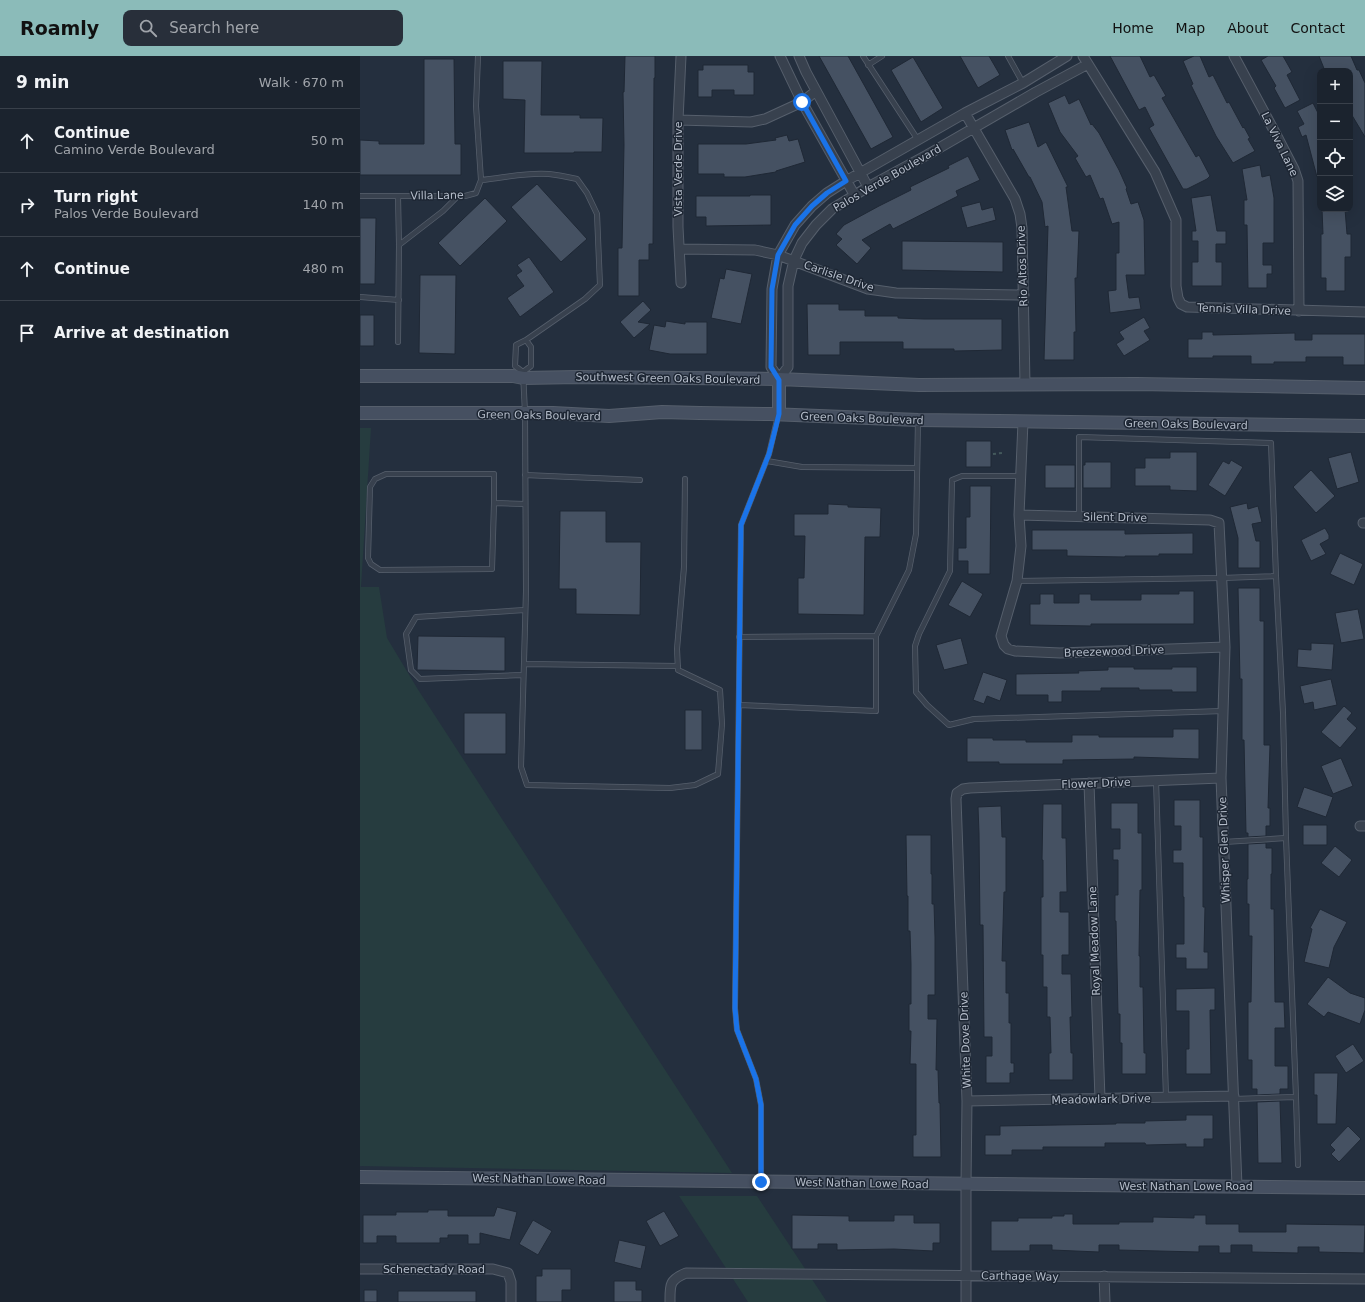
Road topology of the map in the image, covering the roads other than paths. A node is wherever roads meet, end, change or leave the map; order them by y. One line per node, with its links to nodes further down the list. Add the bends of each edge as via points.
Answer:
1 (478, 56): 20 (lane, via 476,106)
2 (681, 56): 16 (street, Vista Verde Drive)
3 (780, 56): 14 (street)
4 (799, 56): 13 (street)
5 (863, 56): 11 (lane)
6 (882, 56): 11 (lane)
7 (1008, 56): 12 (lane)
8 (1067, 56): 12 (street, Palos Verde Boulevard)
9 (1234, 56): 35 (street, La Viva Lane, via 1298,181)
10 (1086, 60): 17 (street, Palos Verde Boulevard); 35 (street, Tennis Villa Drive, via 1155,172 1176,220 1176,286 1181,304 1187,307)
11 (868, 65): 18 (lane)
12 (1023, 83): 15 (street, Palos Verde Boulevard)
13 (816, 91): 14 (street); 19 (street)
14 (802, 102): 16 (street, via 765,119 751,122); 21 (street)
15 (965, 114): 17 (street, Rio Altos Drive); 18 (street, Palos Verde Boulevard)
16 (678, 120): 28 (street, Vista Verde Drive)
17 (975, 128): 22 (street, Palos Verde Boulevard); 32 (street, Rio Altos Drive, via 1015,199 1020,214)
18 (919, 141): 19 (street, Palos Verde Boulevard)
19 (860, 174): 21 (street, Palos Verde Boulevard); 22 (street)
20 (481, 180): 26 (lane, Villa Lane, via 476,192); 37 (lane, via 514,175 549,174 577,179 597,214 600,285 585,299)
21 (846, 181): 25 (street); 29 (street, Palos Verde Boulevard, via 812,206 795,225)
22 (868, 187): 25 (street, Palos Verde Boulevard)
23 (360, 196): 24 (lane, Villa Lane)
24 (398, 196): 26 (lane, Villa Lane); 27 (lane)
25 (855, 196): 30 (street, Palos Verde Boulevard, via 832,209 816,225 802,243)
26 (457, 197): 27 (lane)
27 (399, 245): 34 (lane)
28 (680, 249): 29 (street, Carlisle Drive, via 756,250); 31 (street, Vista Verde Drive)
29 (778, 255): 30 (street, Carlisle Drive); 41 (street, Palos Verde Boulevard, via 772,289 771,367)
30 (794, 260): 32 (street, Carlisle Drive, via 868,289 896,293); 41 (street, Palos Verde Boulevard, via 788,286 788,367)
31 (681, 283)
32 (1024, 295): 42 (street, Rio Altos Drive)
33 (360, 297): 34 (lane)
34 (399, 300): 38 (lane)
35 (1299, 311): 36 (street, Tennis Villa Drive)
36 (1365, 312)
37 (526, 340): 39 (lane, via 531,347 531,366); 39 (lane, via 516,345 515,366)
38 (398, 342)
39 (523, 375): 40 (main road, Southwest Green Oaks Boulevard); 41 (main road, Southwest Green Oaks Boulevard); 45 (lane)
40 (360, 376)
41 (779, 380): 42 (main road, Southwest Green Oaks Boulevard, via 919,385); 46 (main road)
42 (1025, 384): 43 (main road)
43 (1365, 388)
44 (360, 413): 45 (main road, Green Oaks Boulevard)
45 (525, 413): 46 (main road, Green Oaks Boulevard, via 609,416 662,412); 52 (lane)
46 (779, 414): 47 (main road, Green Oaks Boulevard); 50 (lane)
47 (918, 420): 48 (main road, Green Oaks Boulevard); 51 (lane)
48 (1023, 422): 49 (main road, Green Oaks Boulevard); 53 (street)
49 (1365, 426)
50 (767, 461): 51 (lane, via 802,467); 66 (lane, via 741,525)
51 (917, 468): 65 (lane, via 916,534 909,570)
52 (525, 475): 55 (lane); 57 (lane)
53 (1021, 476): 58 (street); 72 (lane, via 962,476 952,480 950,571 915,646 916,692 949,725 974,719)
54 (685, 479): 69 (lane, via 684,567 677,649)
55 (640, 480)
56 (494, 503): 56 (lane, via 494,474 386,474 375,479 370,487 368,558 380,570 492,569); 57 (lane)
57 (525, 504): 64 (lane)
58 (1019, 515): 59 (street, Silent Drive); 63 (street, via 1021,546)
59 (1078, 516): 60 (street, Silent Drive); 61 (lane, via 1079,437 1272,443)
60 (1210, 520): 62 (street, Whisper Glen Drive, via 1219,523)
61 (1276, 576): 62 (lane); 77 (lane)
62 (1222, 578): 63 (lane); 67 (street, Whisper Glen Drive)
63 (1017, 582): 67 (street, Breezewood Drive, via 1001,636 1004,645 1016,651 1060,653)
64 (525, 610): 68 (lane); 70 (lane, via 416,617 406,634 411,670 420,679)
65 (876, 636): 66 (lane); 71 (lane, via 876,711)
66 (739, 637): 71 (lane)
67 (1225, 647): 72 (street, Whisper Glen Drive)
68 (524, 664): 69 (lane); 70 (lane)
69 (678, 666): 70 (lane, via 678,670 720,690 722,724 718,774 695,785 670,788 527,785 521,767)
70 (524, 675)
71 (739, 705): 86 (lane, via 735,1008 737,1030 756,1079 761,1105)
72 (1223, 711): 73 (street, Whisper Glen Drive)
73 (1221, 778): 74 (street, Flower Drive); 78 (street, Whisper Glen Drive)
74 (1156, 780): 75 (street, Flower Drive); 79 (lane)
75 (1088, 783): 76 (street, Flower Drive); 82 (street, Royal Meadow Lane)
76 (970, 788): 83 (street, White Dove Drive, via 957,793 956,799)
77 (1286, 838): 78 (lane); 81 (lane)
78 (1224, 842): 80 (street, Whisper Glen Drive)
79 (1166, 1097): 80 (street, Meadowlark Drive); 82 (street, Meadowlark Drive)
80 (1234, 1097): 81 (lane); 88 (street, Whisper Glen Drive)
81 (1296, 1097): 84 (lane)
82 (1100, 1098): 83 (street, Meadowlark Drive)
83 (967, 1101): 87 (street, White Dove Drive)
84 (1298, 1165)
85 (360, 1177): 86 (main road, West Nathan Lowe Road)
86 (761, 1182): 87 (main road, West Nathan Lowe Road)
87 (966, 1184): 88 (main road, West Nathan Lowe Road); 91 (street, White Dove Drive)
88 (1237, 1186): 89 (main road, West Nathan Lowe Road)
89 (1365, 1188)
90 (360, 1269): 94 (street, Schenectady Road, via 493,1269 508,1273 511,1282)
91 (966, 1275): 92 (street, Carthage Way); 95 (street, Carthage Way, via 686,1273 676,1277 670,1286); 96 (street, White Dove Drive)
92 (1104, 1276): 93 (street, Carthage Way); 97 (street)
93 (1365, 1278)
94 (511, 1302)
95 (670, 1302)
96 (966, 1302)
97 (1105, 1302)

